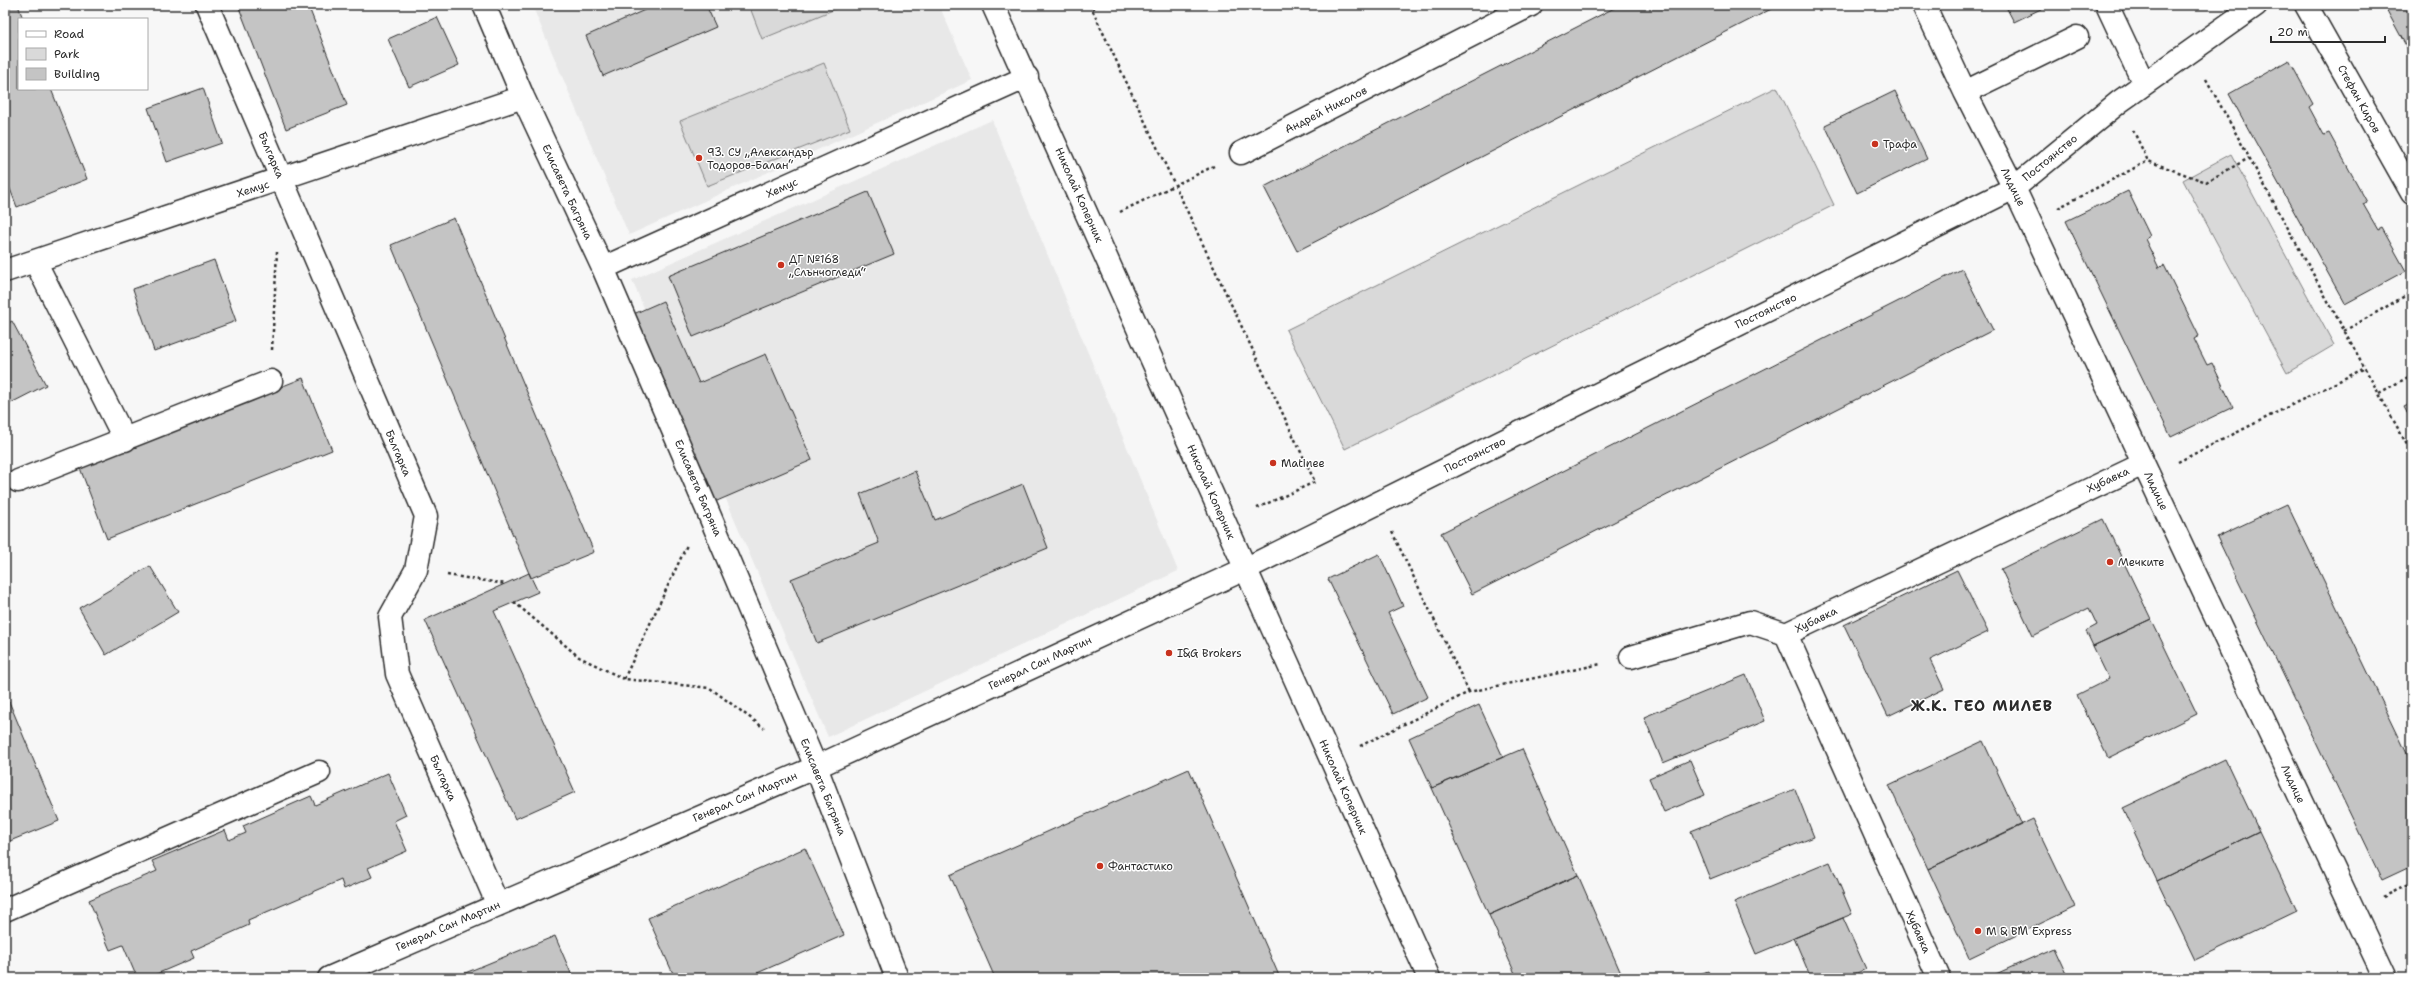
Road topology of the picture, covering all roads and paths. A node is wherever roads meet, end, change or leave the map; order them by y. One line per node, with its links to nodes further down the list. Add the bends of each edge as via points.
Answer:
1 (208, 5): 20 (street, Българка)
2 (484, 5): 17 (street, Елисавета Багряна)
3 (992, 5): 14 (street, Николай Коперник)
4 (1090, 5): 11 (path)
5 (1100, 5): 11 (path)
6 (1531, 5): 18 (street, Андрей Николов)
7 (1924, 5): 16 (street, Лидице)
8 (2107, 5): 15 (street)
9 (2256, 5): 13 (street, Постоянство)
10 (2306, 5): 23 (street, Стефан Киров)
11 (1092, 9): 21 (path)
12 (2077, 37): 16 (street)
13 (2190, 52): 15 (street, Постоянство); 19 (path)
14 (1027, 77): 28 (street, Хемус); 43 (street, Николай Коперник)
15 (2144, 84): 22 (street, Постоянство)
16 (1965, 92): 22 (street, Лидице)
17 (523, 97): 20 (street, Хемус); 28 (street, Елисавета Багряна)
18 (1241, 153): 21 (path)
19 (2249, 158): 25 (path, via 2206,182 2148,161); 31 (path)
20 (281, 180): 27 (street, Хемус); 44 (street, Българка, via 426,516)
21 (1176, 184): 24 (path); 42 (path, via 1315,482)
22 (2014, 188): 25 (street, Лидице); 40 (street, Постоянство)
23 (2412, 193)
24 (1120, 212)
25 (2030, 222): 38 (street, Лидице)
26 (278, 249): 34 (path)
27 (35, 261): 29 (street, Хемус); 36 (street)
28 (603, 268): 41 (street, Елисавета Багряна)
29 (5, 271)
30 (2412, 292): 31 (path)
31 (2344, 331): 32 (path)
32 (2365, 368): 35 (path); 38 (path)
33 (2412, 375): 35 (path)
34 (271, 381): 36 (street)
35 (2379, 394): 37 (path)
36 (125, 440): 39 (street)
37 (2412, 454)
38 (2146, 470): 47 (street, Хубавка); 61 (street, Лидице)
39 (18, 481)
40 (1378, 503): 43 (street, Постоянство); 50 (path)
41 (706, 507): 49 (path); 53 (street, Елисавета Багряна)
42 (1255, 509)
43 (1245, 569): 53 (street, Генерал Сан Мартин); 59 (street, Николай Коперник)
44 (416, 570): 45 (path); 55 (street, Българка, via 390,617 397,674)
45 (506, 584)
46 (514, 602): 49 (path, via 579,657)
47 (1786, 634): 48 (street, via 1750,622); 60 (street, Хубавка)
48 (1630, 657): 50 (path)
49 (624, 678): 51 (path, via 710,688)
50 (1469, 692): 52 (path)
51 (766, 730)
52 (1360, 746)
53 (816, 767): 55 (street, Генерал Сан Мартин); 58 (street, Елисавета Багряна)
54 (319, 772): 56 (street)
55 (498, 904): 57 (street, Генерал Сан Мартин)
56 (5, 910)
57 (329, 978)
58 (897, 978)
59 (1429, 978)
60 (1939, 978)
61 (2385, 978)

